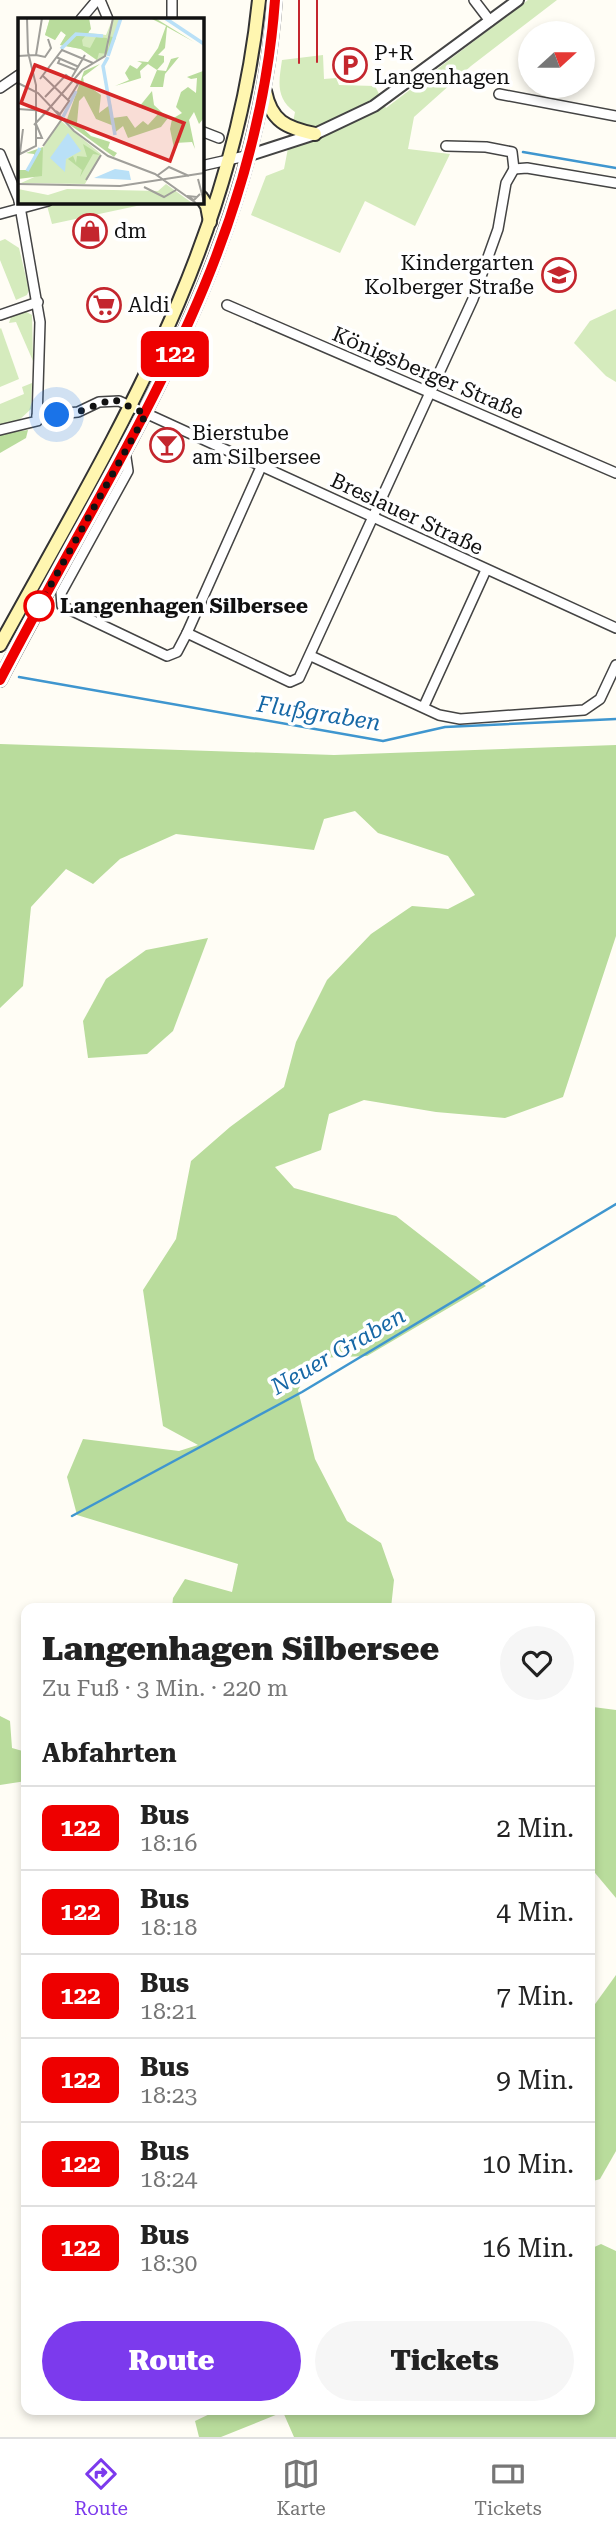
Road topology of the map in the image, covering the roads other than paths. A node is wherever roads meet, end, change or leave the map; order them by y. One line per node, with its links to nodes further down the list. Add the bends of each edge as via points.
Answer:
1 (99, 0): 7 (street); 8 (street)
2 (172, 0): 9 (street)
3 (259, 0): 22 (main road)
4 (275, 0): 13 (main road)
5 (474, 0): 10 (street)
6 (518, 0): 10 (street)
7 (82, 18)
8 (108, 18)
9 (172, 18)
10 (490, 21): 17 (street, via 374,106)
11 (18, 76): 12 (street)
12 (0, 88)
13 (264, 88): 17 (main road, via 279,122); 21 (main road)
14 (499, 93): 15 (street)
15 (616, 116)
16 (203, 132): 18 (street)
17 (315, 134): 21 (street)
18 (219, 138)
19 (446, 146): 24 (street, via 512,152)
20 (0, 153): 26 (street)
21 (250, 155): 22 (street); 36 (main road, via 200,301)
22 (230, 159): 23 (street); 30 (main road)
23 (203, 166)
24 (514, 169): 25 (street); 34 (street, via 506,183 487,264)
25 (616, 183)
26 (18, 198)
27 (203, 200): 30 (main road)
28 (20, 203): 29 (street); 31 (street)
29 (0, 214)
30 (210, 226): 35 (main road)
31 (38, 302): 33 (street); 37 (street)
32 (227, 305): 34 (street, Königsberger Straße)
33 (0, 315)
34 (430, 392): 41 (street, Königsberger Straße); 42 (street)
35 (131, 406): 36 (street, Breslauer Straße); 37 (street, via 113,399 78,412); 46 (main road)
36 (146, 414): 39 (main road); 40 (street, Breslauer Straße)
37 (37, 418): 38 (street)
38 (0, 430)
39 (125, 451): 45 (street, via 128,471 61,593 61,602 65,610 167,656 177,652); 49 (main road)
40 (261, 467): 42 (street, Breslauer Straße); 45 (street)
41 (616, 473)
42 (373, 518): 43 (street, Breslauer Straße); 47 (street)
43 (486, 570): 44 (street, Breslauer Straße); 50 (street)
44 (616, 628)
45 (187, 634): 47 (street, via 290,682 299,678)
46 (0, 645)
47 (311, 656): 50 (street)
48 (616, 665): 50 (street, via 600,699 584,710 460,719)
49 (0, 680)
50 (424, 706)

